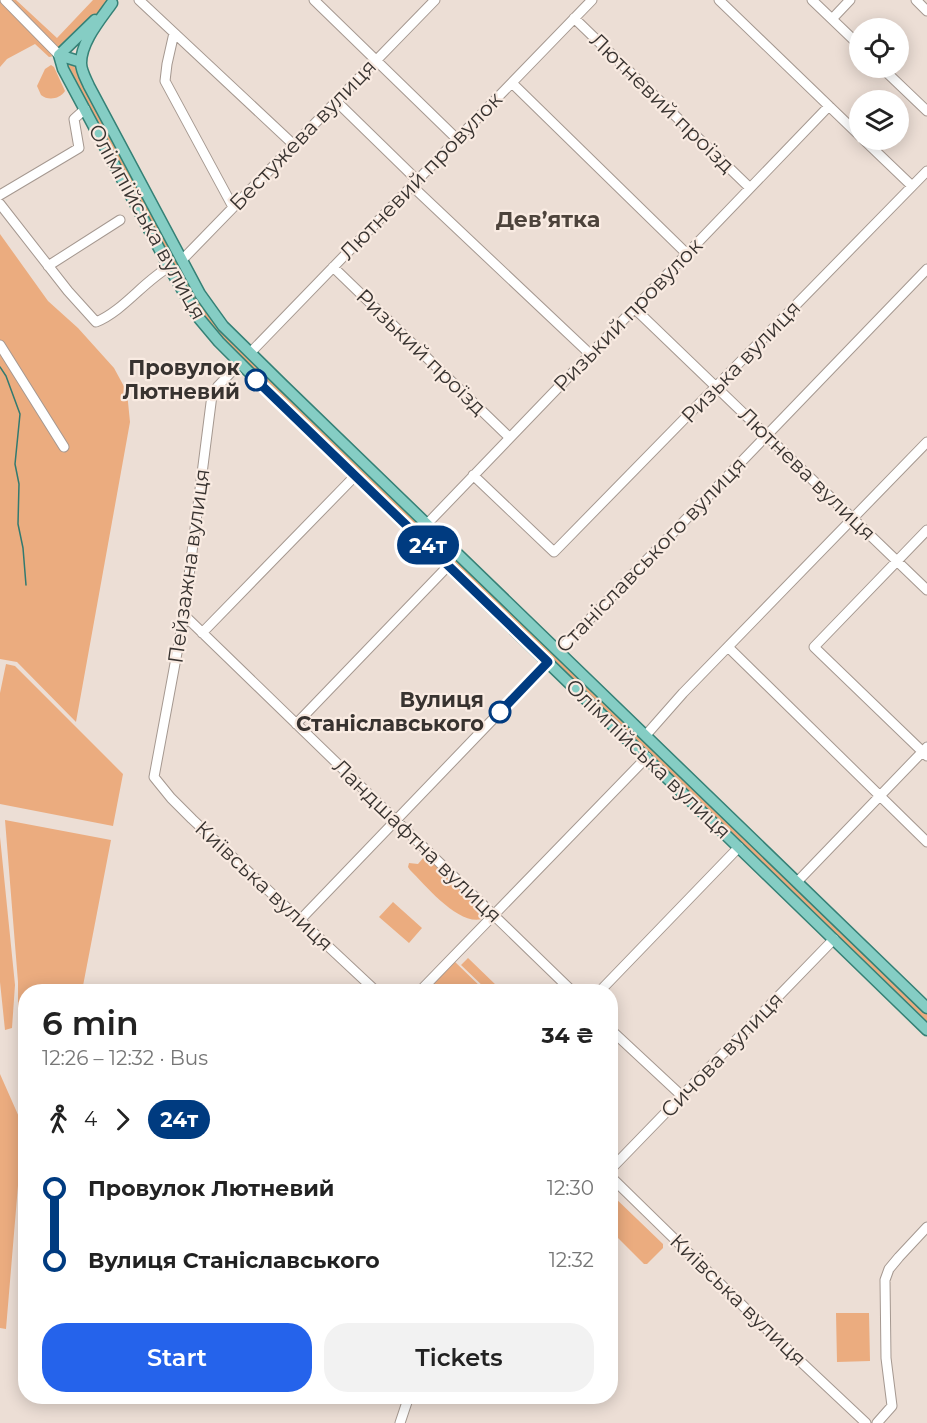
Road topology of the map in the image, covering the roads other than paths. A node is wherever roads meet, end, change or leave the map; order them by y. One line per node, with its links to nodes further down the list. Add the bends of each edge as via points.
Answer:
1 (5, 0): 18 (street)
2 (139, 0): 16 (street)
3 (314, 0): 19 (street)
4 (435, 0): 19 (street, Бестужева вулиця)
5 (592, 0): 14 (street, Лютневий провулок)
6 (719, 0): 28 (street)
7 (812, 0): 13 (street)
8 (819, 0): 13 (street)
9 (850, 0): 13 (street)
10 (916, 0): 12 (street)
11 (113, 2): 18 (main road); 20 (main road, via 86,45)
12 (927, 11)
13 (833, 17): 15 (street); 17 (street)
14 (574, 18): 23 (street, Лютневий провулок); 38 (street, Лютневий проїзд)
15 (849, 30)
16 (174, 33): 33 (street); 41 (street, via 165,81)
17 (849, 34)
18 (59, 55): 20 (main road); 25 (main road, Олімпійська вулиця)
19 (376, 60): 26 (street, Бестужева вулиця); 32 (street)
20 (81, 62): 24 (main road, Олімпійська вулиця)
21 (892, 78): 30 (street)
22 (899, 78): 27 (street)
23 (512, 82): 32 (street, Лютневий провулок); 43 (street)
24 (89, 86): 25 (main road); 44 (main road, Олімпійська вулиця)
25 (76, 93): 29 (main road, Олімпійська вулиця)
26 (336, 101): 33 (street, Бестужева вулиця); 36 (street)
27 (927, 105)
28 (829, 106): 31 (street); 38 (street, Ризький провулок)
29 (85, 109): 39 (street, via 74,119 79,148); 46 (main road, Олімпійська вулиця)
30 (927, 111)
31 (849, 125)
32 (457, 139): 36 (street, Лютневий провулок)
33 (294, 145): 41 (street, Бестужева вулиця)
34 (874, 150): 37 (street)
35 (927, 171): 37 (street, Ризька вулиця)
36 (415, 183): 47 (street, Лютневий провулок); 52 (street)
37 (912, 186): 54 (street, Ризька вулиця)
38 (750, 188): 43 (street, Ризький провулок)
39 (0, 195)
40 (0, 204): 45 (street)
41 (233, 207): 44 (street, Бестужева вулиця)
42 (120, 220): 45 (street)
43 (687, 254): 49 (street, Ризький провулок)
44 (182, 260): 46 (main road, Бестужева вулиця); 51 (main road, Олімпійська вулиця, via 217,318)
45 (48, 266): 46 (street, via 96,322)
46 (169, 267): 53 (main road, Олімпійська вулиця, via 198,317)
47 (333, 267): 51 (street, Лютневий провулок); 56 (street, Ризький проїзд)
48 (926, 273): 55 (street, Станіславського вулиця)
49 (634, 308): 52 (street, Ризький провулок); 54 (street, Лютнева вулиця)
50 (0, 345): 58 (street)
51 (250, 352): 53 (main road); 62 (main road, Олімпійська вулиця)
52 (590, 354): 56 (street, Ризький провулок)
53 (240, 363): 60 (main road, Олімпійська вулиця); 67 (street, Пейзажна вулиця, via 212,395)
54 (716, 387): 55 (street, Лютнева вулиця); 59 (street, Ризька вулиця, via 554,552)
55 (766, 435): 61 (street, Лютнева вулиця); 70 (street, Станіславського вулиця)
56 (509, 437): 59 (street, Ризький провулок)
57 (927, 442): 61 (street)
58 (64, 447)
59 (473, 475): 62 (street, Ризький провулок)
60 (355, 476): 65 (main road, Олімпійська вулиця); 68 (street)
61 (853, 518): 64 (street, Лютнева вулиця); 69 (street)
62 (427, 524): 70 (main road, Олімпійська вулиця)
63 (927, 530): 64 (street)
64 (897, 561): 66 (street, Лютнева вулиця); 74 (street, via 814,647)
65 (449, 565): 71 (main road, Олімпійська вулиця); 72 (street)
66 (927, 590)
67 (183, 615): 68 (street, Ландшафтна вулиця); 76 (street, Пейзажна вулиця)
68 (202, 633): 72 (street, Ландшафтна вулиця)
69 (728, 647): 73 (street); 77 (street)
70 (559, 651): 71 (main road, Станіславського вулиця); 73 (main road, Олімпійська вулиця)
71 (548, 662): 75 (main road, Олімпійська вулиця); 78 (street, Станіславського вулиця)
72 (296, 724): 78 (street, Ландшафтна вулиця)
73 (646, 735): 81 (main road, Олімпійська вулиця)
74 (925, 752): 77 (street)
75 (647, 758): 80 (main road, Олімпійська вулиця); 83 (street)
76 (154, 777): 84 (street, Київська вулиця, via 192,819)
77 (879, 796): 79 (street); 81 (street)
78 (395, 820): 83 (street, Ландшафтна вулиця); 84 (street, Станіславського вулиця)
79 (927, 842)
80 (739, 847): 82 (main road, Олімпійська вулиця); 89 (street)
81 (797, 882): 82 (main road); 90 (main road, Олімпійська вулиця)
82 (786, 893): 85 (main road, Олімпійська вулиця)
83 (494, 915): 87 (street); 88 (street, Ландшафтна вулиця)
84 (301, 918): 86 (street, Київська вулиця)
85 (834, 939): 91 (main road, Олімпійська вулиця); 93 (street, Сичова вулиця)
86 (369, 984)
87 (428, 984)
88 (565, 984)
89 (607, 984)
90 (927, 1008)
91 (927, 1030)
92 (618, 1036): 93 (street)
93 (682, 1096): 94 (street, Сичова вулиця)
94 (618, 1162)
95 (618, 1184): 99 (street, Київська вулиця)
96 (927, 1227): 100 (street, via 886,1274 886,1358 892,1407)
97 (406, 1404): 98 (street)
98 (400, 1423)
99 (867, 1423)
100 (877, 1423)

